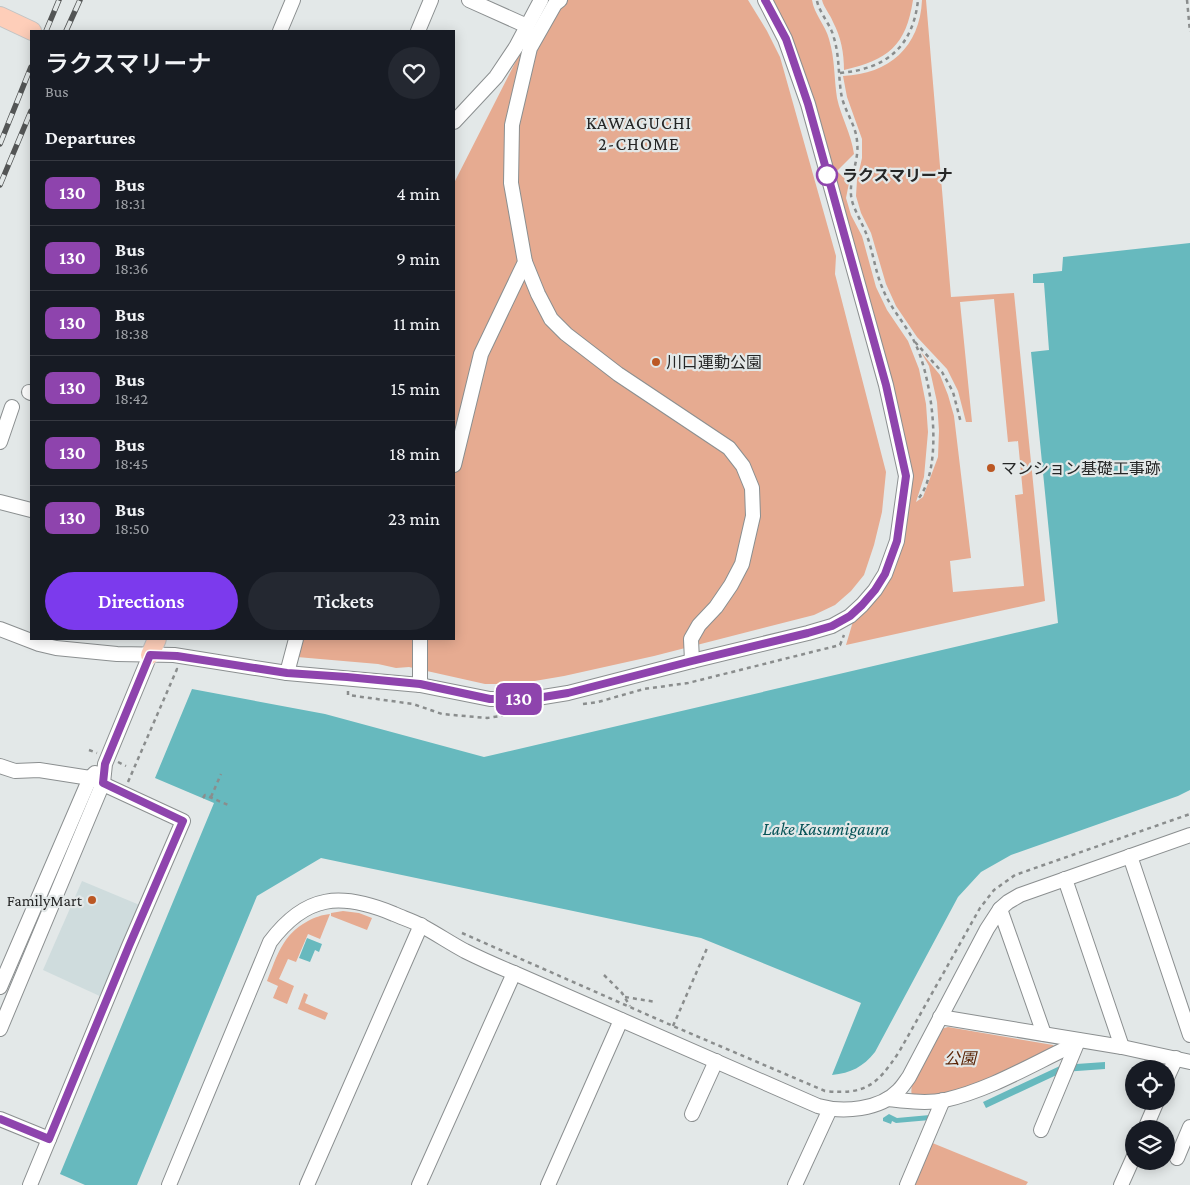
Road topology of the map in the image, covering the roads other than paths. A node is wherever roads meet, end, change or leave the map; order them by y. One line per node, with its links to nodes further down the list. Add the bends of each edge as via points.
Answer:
1 (293, 0): 10 (street)
2 (430, 0): 11 (street)
3 (469, 0): 8 (street)
4 (541, 0): 8 (street)
5 (560, 0): 13 (street, via 530,48 512,125 511,184)
6 (765, 0): 25 (street, via 786,39 808,104 886,385 906,476 897,541 885,574 875,590 850,616 832,626 808,633)
7 (0, 16): 9 (main road)
8 (527, 26): 12 (street, via 496,77)
9 (30, 30)
10 (280, 30)
11 (418, 30)
12 (455, 121)
13 (525, 262): 16 (street, via 481,354); 25 (street, via 551,319 566,334 618,374 729,448 743,466 752,488 754,516 742,564 716,607 691,638)
14 (12, 407): 15 (street)
15 (0, 442)
16 (455, 461)
17 (0, 502): 18 (street)
18 (30, 510)
19 (0, 629): 20 (street)
20 (30, 638)
21 (296, 640): 26 (street)
22 (420, 640): 27 (street)
23 (40, 641): 24 (street, via 84,652)
24 (154, 647): 26 (street, via 177,656); 28 (street)
25 (692, 661): 27 (street, via 568,693 531,699 490,699)
26 (287, 673): 27 (street)
27 (420, 684)
28 (105, 764): 31 (street); 33 (street)
29 (0, 766): 30 (street)
30 (15, 772): 31 (street, via 38,770); 32 (street)
31 (90, 778): 33 (street); 40 (street)
32 (0, 780)
33 (103, 783): 43 (street); 58 (street, via 183,821)
34 (1190, 835): 35 (street)
35 (1130, 856): 36 (street); 45 (street)
36 (1065, 879): 37 (street, via 1020,895); 47 (street)
37 (1000, 909): 41 (street); 44 (street)
38 (421, 925): 39 (street, via 464,951); 62 (street, via 362,902 345,900 322,902 292,918 270,942); 63 (street)
39 (514, 973): 42 (street); 64 (street)
40 (0, 987)
41 (940, 1016): 44 (street); 51 (street, via 909,1077)
42 (621, 1020): 49 (street); 65 (street)
43 (0, 1029)
44 (1044, 1034): 46 (street)
45 (1190, 1035)
46 (1078, 1040): 47 (street); 52 (street, via 1002,1080); 57 (street)
47 (1122, 1047): 48 (street)
48 (1176, 1058): 50 (street)
49 (716, 1062): 53 (street); 54 (street)
50 (1190, 1062)
51 (888, 1099): 52 (street, via 907,1102); 53 (street, via 861,1108)
52 (944, 1100): 67 (street)
53 (830, 1109): 66 (street)
54 (692, 1114)
55 (0, 1119): 58 (street)
56 (1190, 1127): 59 (street)
57 (1041, 1130)
58 (49, 1139): 61 (street)
59 (1177, 1158)
60 (1128, 1170): 68 (street)
61 (30, 1185)
62 (169, 1185)
63 (307, 1185)
64 (419, 1185)
65 (548, 1185)
66 (795, 1185)
67 (907, 1185)
68 (1121, 1185)

